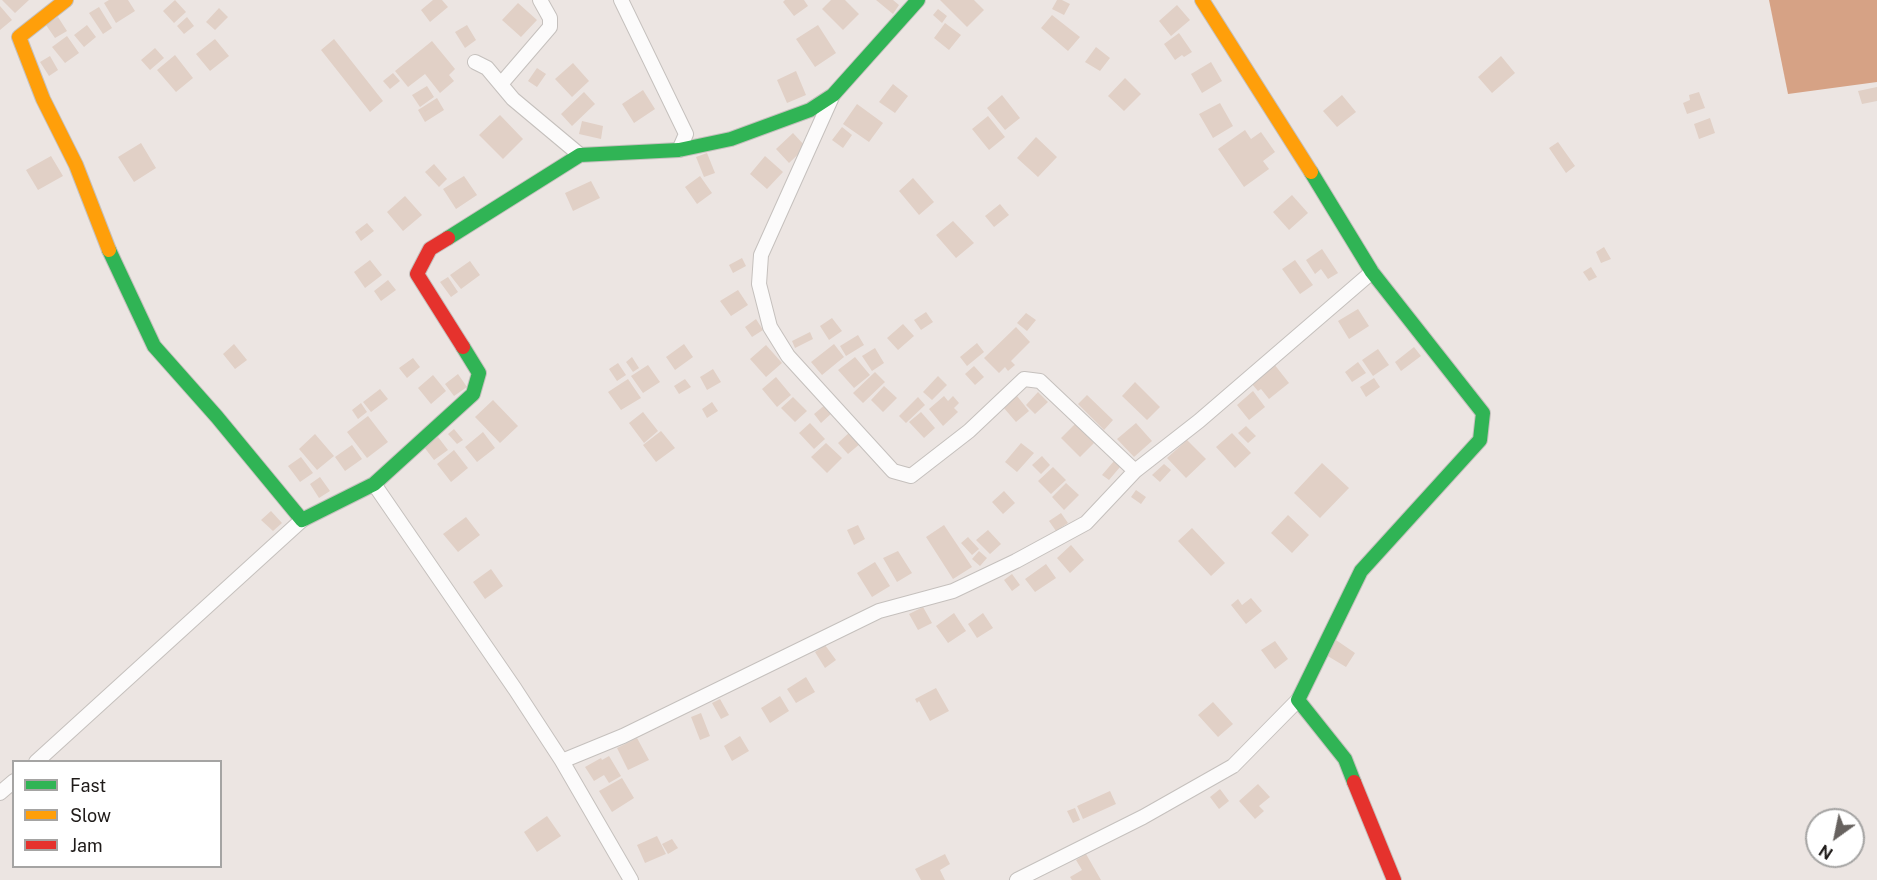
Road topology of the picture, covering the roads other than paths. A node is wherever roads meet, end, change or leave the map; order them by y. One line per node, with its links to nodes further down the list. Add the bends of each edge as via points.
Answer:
1 (540, 0): 7 (street, via 550,18 550,27)
2 (621, 0): 9 (street, via 686,134)
3 (918, 0): 8 (street)
4 (1202, 0): 11 (street)
5 (57, 2): 14 (street, via 19,37 114,263 154,346)
6 (475, 62): 7 (street, via 487,68)
7 (501, 84): 10 (street, via 513,99)
8 (833, 95): 9 (street, via 810,110 731,139); 12 (street, via 761,255 759,284 770,327 788,356 893,471 911,476 969,431 1024,379 1040,381)
9 (679, 150): 10 (street)
10 (580, 155): 13 (street, via 430,249 417,274 479,373 473,394)
11 (1372, 272): 12 (street); 15 (street, via 1483,413 1480,440 1361,571)
12 (1135, 471): 17 (street, via 1086,523 1016,561 953,591 879,611 623,736)
13 (374, 484): 14 (street); 17 (street)
14 (302, 520): 16 (street)
15 (1298, 700): 21 (street, via 1233,766 1143,817); 22 (street, via 1345,759)
16 (38, 760)
17 (561, 761): 20 (street)
18 (12, 783): 19 (street)
19 (0, 793)
20 (631, 880)
21 (1017, 880)
22 (1394, 880)

